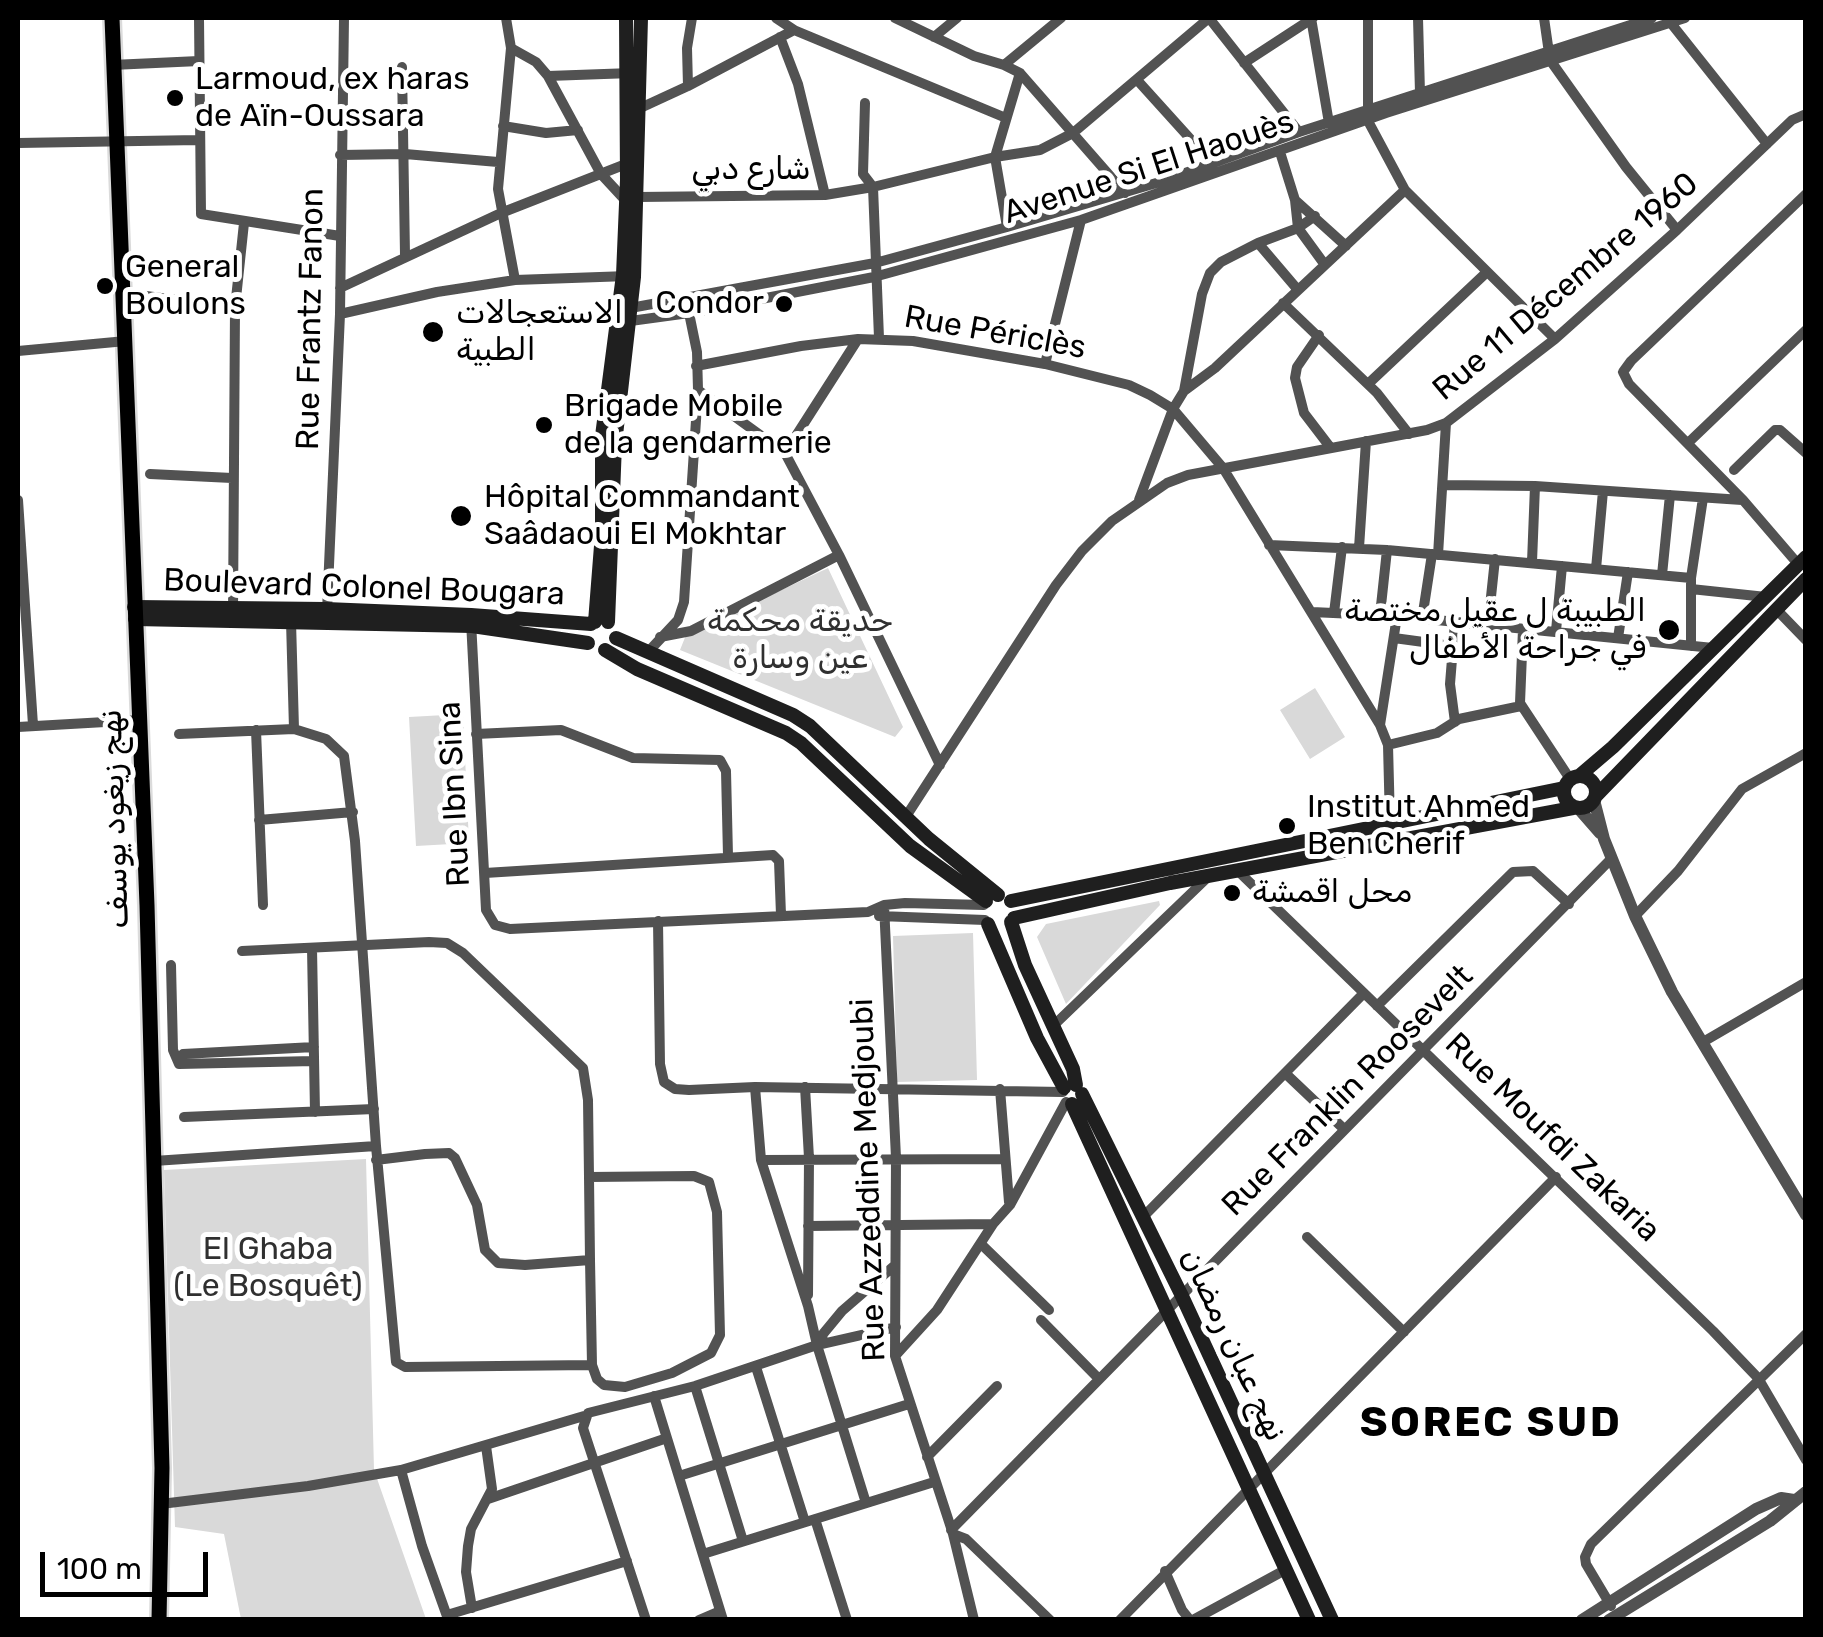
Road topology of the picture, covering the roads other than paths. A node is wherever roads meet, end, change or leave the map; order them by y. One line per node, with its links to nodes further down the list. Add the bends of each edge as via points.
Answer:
1 (112, 18): 27 (main road, نهج زيغود يوسف)
2 (199, 18): 25 (street)
3 (344, 18): 52 (street, Rue Frantz Fanon)
4 (506, 18): 23 (street)
5 (626, 18): 30 (main road)
6 (641, 18): 30 (main road)
7 (692, 18): 34 (street)
8 (776, 18): 20 (street)
9 (894, 18): 22 (street)
10 (957, 18): 22 (street)
11 (1061, 18): 28 (street)
12 (1209, 18): 26 (street); 33 (street, شارع دبي)
13 (1312, 18): 26 (street); 41 (street)
14 (1368, 18): 39 (street)
15 (1418, 18): 35 (street)
16 (1544, 18): 24 (street)
17 (1652, 18): 24 (street, Avenue Si El Haouès)
18 (1686, 18): 19 (street, Avenue Si El Haouès)
19 (1670, 22): 24 (street, Avenue Si El Haouès); 49 (street)
20 (794, 30): 21 (street); 40 (street)
21 (780, 37): 34 (street); 63 (street)
22 (934, 37): 28 (street)
23 (511, 48): 32 (street); 42 (street)
24 (1548, 55): 35 (street, Avenue Si El Haouès); 39 (street, Avenue Si El Haouès); 72 (street)
25 (199, 60): 27 (street); 46 (street)
26 (1244, 63): 44 (street)
27 (112, 65): 47 (main road, نهج زيغود يوسف)
28 (1004, 65): 31 (street)
29 (402, 67): 51 (street)
30 (634, 73): 32 (street); 37 (main road)
31 (1020, 73): 40 (street); 45 (street)
32 (548, 76): 43 (street)
33 (1138, 80): 45 (street, شارع دبي); 56 (street)
34 (688, 86): 37 (street)
35 (1420, 93): 39 (street, Avenue Si El Haouès)
36 (866, 103): 58 (street, via 864,174)
37 (633, 110): 55 (main road); 64 (main road)
38 (1806, 114): 49 (street, Rue 11 Décembre 1960)
39 (1368, 115): 41 (street, Avenue Si El Haouès); 50 (street, Avenue Si El Haouès); 60 (street)
40 (1006, 118): 53 (street)
41 (1329, 122): 44 (street, Avenue Si El Haouès)
42 (503, 126): 43 (street); 54 (street)
43 (578, 130): 57 (street)
44 (1298, 132): 56 (street, Avenue Si El Haouès)
45 (1074, 133): 53 (street, شارع دبي, via 1040,150); 61 (street)
46 (199, 140): 47 (street); 69 (street, via 201,214)
47 (116, 142): 48 (street); 85 (main road, نهج زيغود يوسف)
48 (18, 143)
49 (1767, 144): 72 (street, Rue 11 Décembre 1960)
50 (1280, 152): 59 (street, Avenue Si El Haouès); 65 (street)
51 (406, 154): 52 (street); 54 (street); 76 (street)
52 (340, 155): 73 (street, Rue Frantz Fanon)
53 (995, 156): 58 (street, شارع دبي); 70 (street)
54 (498, 162): 66 (street)
55 (626, 164): 57 (street); 64 (main road)
56 (1213, 164): 59 (street, Avenue Si El Haouès)
57 (602, 174): 64 (street); 66 (street)
58 (873, 187): 63 (street, شارع دبي); 77 (street)
59 (1164, 187): 61 (street, Avenue Si El Haouès); 68 (street, Avenue Si El Haouès)
60 (1405, 190): 75 (street); 79 (street)
61 (1125, 193): 70 (street, Avenue Si El Haouès)
62 (1806, 194): 107 (street, via 1626,366 1623,378)
63 (825, 195): 64 (street, شارع دبي)
64 (632, 199): 80 (main road)
65 (1295, 200): 67 (street); 71 (street)
66 (500, 213): 76 (street); 82 (street)
67 (1316, 216): 71 (street); 75 (street)
68 (1081, 220): 81 (street, Avenue Si El Haouès); 98 (street)
69 (244, 223): 73 (street); 87 (street)
70 (1008, 227): 77 (street, Avenue Si El Haouès)
71 (1298, 228): 74 (street); 78 (street)
72 (1677, 230): 95 (street, Rue 11 Décembre 1960)
73 (340, 236): 83 (street, Rue Frantz Fanon)
74 (1258, 243): 84 (street); 102 (street, via 1222,262 1207,280)
75 (1346, 246): 78 (street)
76 (406, 255): 83 (street)
77 (875, 264): 81 (street); 90 (street, Avenue Si El Haouès)
78 (1325, 266): 84 (street)
79 (1487, 272): 95 (street); 100 (street)
80 (628, 276): 82 (street); 90 (main road)
81 (874, 276): 88 (street, Avenue Si El Haouès); 93 (street)
82 (515, 280): 89 (street)
83 (340, 288): 89 (street, Rue Frantz Fanon)
84 (1298, 290): 86 (street)
85 (124, 293): 87 (street); 96 (main road, نهج زيغود يوسف)
86 (1284, 304): 92 (street); 102 (street)
87 (235, 308): 114 (street)
88 (690, 313): 90 (street, Avenue Si El Haouès); 99 (street)
89 (340, 314): 144 (street, Rue Frantz Fanon)
90 (625, 315): 151 (main road)
91 (1806, 330): 107 (street)
92 (1319, 335): 100 (street); 108 (street, via 1295,378 1304,414)
93 (879, 338): 94 (street, Rue Périclès); 98 (street, Rue Périclès)
94 (858, 339): 99 (street); 109 (street, Rue Périclès)
95 (1554, 339): 104 (street, Rue 11 Décembre 1960)
96 (126, 341): 97 (street); 141 (main road, نهج زيغود يوسف)
97 (18, 351)
98 (1045, 364): 103 (street, Rue Périclès, via 1128,385)
99 (696, 366): 101 (street)
100 (1368, 384): 105 (street)
101 (698, 390): 109 (street); 155 (street, via 684,602 678,620)
102 (1184, 392): 103 (street)
103 (1173, 409): 111 (street, Rue Périclès); 122 (street)
104 (1446, 424): 105 (street, Rue 11 Décembre 1960); 115 (street)
105 (1409, 434): 106 (street, Rue 11 Décembre 1960)
106 (1366, 440): 108 (street, Rue 11 Décembre 1960); 125 (street)
107 (1688, 443): 121 (street)
108 (1330, 447): 111 (street, Rue 11 Décembre 1960)
109 (785, 452): 127 (street)
110 (1806, 452): 112 (street, via 1775,430)
111 (1223, 468): 122 (street, Rue 11 Décembre 1960, via 1188,475); 123 (street, Rue Périclès)
112 (1734, 470)
113 (150, 474): 114 (street)
114 (232, 478): 143 (street)
115 (1444, 484): 116 (street); 128 (street)
116 (1535, 486): 117 (street); 131 (street)
117 (1604, 491): 118 (street); 133 (street)
118 (1670, 496): 119 (street); 135 (street)
119 (1703, 498): 121 (street); 137 (street)
120 (18, 500): 170 (street)
121 (1743, 500): 130 (street)
122 (1138, 501): 178 (street, Rue 11 Décembre 1960, via 1082,550)
123 (1269, 544): 124 (street); 140 (street, Rue Périclès)
124 (1342, 547): 125 (street); 142 (street)
125 (1360, 548): 126 (street)
126 (1388, 550): 128 (street); 145 (street)
127 (839, 555): 155 (street, via 691,631); 178 (street)
128 (1435, 555): 129 (street); 147 (street)
129 (1496, 560): 131 (street); 152 (street)
130 (1802, 561): 138 (main road)
131 (1532, 562): 132 (street)
132 (1562, 566): 133 (street); 154 (street)
133 (1596, 568): 134 (street)
134 (1628, 572): 135 (street); 158 (street)
135 (1662, 576): 137 (street)
136 (1806, 580): 139 (main road)
137 (1691, 583): 138 (street); 162 (street)
138 (1766, 597): 163 (main road)
139 (1776, 610): 159 (street); 180 (main road)
140 (1312, 612): 142 (street); 169 (street, Rue Périclès)
141 (135, 613): 143 (main road, Boulevard Colonel Bougara); 167 (main road, نهج زيغود يوسف)
142 (1334, 613): 145 (street)
143 (233, 614): 144 (main road, Boulevard Colonel Bougara); 149 (main road, Boulevard Colonel Bougara)
144 (329, 615): 148 (main road, Boulevard Colonel Bougara); 149 (main road, Boulevard Colonel Bougara)
145 (1380, 615): 146 (street)
146 (1397, 616): 147 (street); 157 (street)
147 (1422, 619): 150 (street)
148 (471, 620): 151 (main road, Boulevard Colonel Bougara); 160 (main road, Boulevard Colonel Bougara); 175 (street, Rue Ibn Sina)
149 (291, 621): 172 (street)
150 (1454, 622): 152 (street); 161 (street)
151 (598, 623): 156 (main road, via 615,629); 160 (main road, via 586,633)
152 (1488, 626): 153 (street)
153 (1523, 628): 154 (street); 166 (street)
154 (1556, 632): 158 (street)
155 (660, 637): 165 (street)
156 (616, 638): 164 (main road); 165 (main road)
157 (1394, 638): 161 (street); 169 (street)
158 (1618, 638): 162 (street)
159 (1806, 640)
160 (588, 643): 164 (main road)
161 (1453, 646): 168 (street)
162 (1691, 646): 163 (street)
163 (1713, 648): 179 (main road)
164 (604, 650): 197 (main road, via 801,743 910,846)
165 (648, 652): 183 (main road, via 793,715)
166 (1522, 706): 168 (street); 179 (street)
167 (140, 720): 170 (street); 233 (main road, نهج زيغود يوسف)
168 (1454, 722): 176 (street)
169 (1380, 724): 176 (street, Rue Périclès)
170 (33, 725): 171 (street)
171 (18, 726)
172 (294, 729): 173 (street); 182 (street, via 326,739 344,756)
173 (256, 730): 174 (street); 184 (street)
174 (179, 734)
175 (476, 734): 188 (street, via 561,730 634,758 720,760 726,771); 191 (street, Rue Ibn Sina)
176 (1388, 746): 185 (street, Rue Périclès)
177 (1806, 754): 200 (street, via 1742,789)
178 (940, 765): 183 (street, Rue 11 Décembre 1960)
179 (1571, 781): 180 (main road, via 1592,782); 181 (main road, via 1564,797); 185 (main road)
180 (1595, 798): 181 (main road); 186 (street)
181 (1576, 808): 186 (street); 190 (main road)
182 (353, 812): 184 (street); 204 (street)
183 (905, 818): 197 (main road)
184 (259, 820): 195 (street)
185 (1390, 823): 187 (main road)
186 (1604, 839): 189 (street)
187 (1262, 849): 190 (main road); 197 (main road)
188 (728, 856): 191 (street); 199 (street, via 778,857)
189 (1612, 858): 194 (street, Rue Franklin Roosevelt); 200 (street)
190 (1263, 867): 192 (main road)
191 (485, 872): 203 (street, Rue Ibn Sina, via 486,910 501,928)
192 (1239, 872): 193 (main road); 209 (street, Rue Moufdi Zakaria)
193 (1208, 876): 202 (main road); 211 (street)
194 (1569, 904): 210 (street, via 1533,871 1512,872); 214 (street, Rue Franklin Roosevelt)
195 (263, 905)
196 (884, 905): 197 (street); 198 (street); 201 (street, Rue Azzeddine Medjoubi)
197 (992, 908): 201 (street); 202 (main road, نهج عبان رمضان, via 1015,909); 202 (main road, via 999,928); 222 (main road, نهج عبان رمضان, via 1037,1038)
198 (868, 912): 199 (street, Rue Ibn Sina); 201 (street)
199 (781, 916): 203 (street, Rue Ibn Sina)
200 (1635, 916): 212 (street)
201 (884, 918): 220 (street, Rue Azzeddine Medjoubi)
202 (1012, 920): 211 (main road, نهج عبان رمضان)
203 (658, 921): 218 (street, via 664,1082 688,1090)
204 (364, 944): 205 (street); 223 (street); 234 (street, via 456,947 576,1059 586,1080)
205 (312, 948): 206 (street); 213 (street)
206 (242, 951)
207 (171, 965): 215 (street)
208 (1806, 982): 212 (street)
209 (1364, 993): 210 (street, Rue Moufdi Zakaria); 217 (street)
210 (1377, 1006): 214 (street, Rue Moufdi Zakaria)
211 (1053, 1026): 222 (main road, نهج عبان رمضان, via 1073,1069)
212 (1702, 1042): 237 (street)
213 (314, 1048): 215 (street); 216 (street)
214 (1424, 1048): 226 (street, Rue Franklin Roosevelt); 235 (street, Rue Moufdi Zakaria)
215 (177, 1059): 216 (street, via 187,1066)
216 (314, 1061): 224 (street)
217 (1285, 1073): 226 (street); 238 (street)
218 (755, 1087): 219 (street); 232 (street)
219 (805, 1087): 220 (street); 228 (street)
220 (892, 1088): 221 (street); 229 (street, Rue Azzeddine Medjoubi)
221 (1000, 1089): 222 (street); 230 (street)
222 (1071, 1094): 236 (street); 238 (main road, نهج عبان رمضان); 248 (main road, نهج عبان رمضان)
223 (374, 1110): 224 (street); 227 (street)
224 (315, 1112): 225 (street)
225 (184, 1117)
226 (1344, 1129): 246 (street, Rue Franklin Roosevelt)
227 (376, 1146): 231 (street); 233 (street)
228 (810, 1158): 229 (street); 232 (street); 241 (street)
229 (896, 1158): 230 (street); 239 (street, Rue Azzeddine Medjoubi)
230 (1004, 1159): 236 (street)
231 (376, 1160): 244 (street, via 454,1158 477,1205 485,1250 498,1263); 254 (street, via 396,1362)
232 (761, 1160): 247 (street)
233 (154, 1161): 279 (main road, نهج زيغود يوسف)
234 (589, 1177): 244 (street); 254 (street, via 694,1176 709,1182 717,1212 720,1335 711,1353 672,1373 615,1388 597,1380)
235 (1556, 1177): 250 (street); 257 (street, Rue Moufdi Zakaria)
236 (1010, 1205): 240 (street)
237 (1806, 1215)
238 (1143, 1216): 246 (main road, نهج عبان رمضان)
239 (896, 1223): 240 (street); 241 (street); 245 (street, Rue Azzeddine Medjoubi)
240 (992, 1224): 243 (street)
241 (808, 1226): 247 (street)
242 (1306, 1236): 250 (street)
243 (981, 1244): 253 (street, via 937,1310); 256 (street)
244 (590, 1260): 254 (street)
245 (894, 1266): 249 (street, Rue Azzeddine Medjoubi); 252 (street, via 842,1311)
246 (1182, 1294): 248 (street, Rue Franklin Roosevelt); 272 (main road, نهج عبان رمضان)
247 (808, 1306): 252 (street)
248 (1166, 1308): 256 (street, Rue Franklin Roosevelt); 275 (main road, نهج عبان رمضان)
249 (896, 1327): 252 (street); 253 (street, Rue Azzeddine Medjoubi)
250 (1404, 1332): 272 (street)
251 (1806, 1334): 257 (street)
252 (819, 1344): 255 (street); 263 (street)
253 (895, 1356): 261 (street, Rue Azzeddine Medjoubi)
254 (592, 1365)
255 (756, 1367): 258 (street); 265 (street)
256 (1099, 1378): 281 (street, Rue Franklin Roosevelt)
257 (1758, 1378): 268 (street, Rue Moufdi Zakaria); 288 (street, via 1586,1551 1586,1564)
258 (695, 1386): 260 (street); 270 (street)
259 (997, 1386): 267 (street)
260 (654, 1396): 262 (street); 264 (street)
261 (909, 1404): 263 (street); 267 (street, Rue Azzeddine Medjoubi)
262 (584, 1416): 266 (street); 269 (street)
263 (844, 1425): 265 (street); 278 (street)
264 (667, 1438): 269 (street); 273 (street)
265 (782, 1444): 270 (street); 280 (street)
266 (486, 1446): 271 (street); 277 (street)
267 (926, 1457): 274 (street, Rue Azzeddine Medjoubi)
268 (1806, 1460)
269 (594, 1464): 277 (street); 284 (street)
270 (719, 1464): 273 (street); 282 (street)
271 (401, 1470): 279 (street); 290 (street)
272 (1263, 1475): 275 (street); 300 (main road, نهج عبان رمضان)
273 (679, 1476): 283 (street)
274 (934, 1482): 278 (street); 281 (street, Rue Azzeddine Medjoubi)
275 (1248, 1492): 285 (main road, نهج عبان رمضان); 286 (street)
276 (1800, 1496): 288 (street, via 1756,1509)
277 (488, 1499): 287 (street, via 468,1546)
278 (866, 1503): 280 (street)
279 (162, 1504): 291 (main road, نهج زيغود يوسف)
280 (810, 1520): 282 (street); 294 (street)
281 (952, 1532): 295 (street, Rue Azzeddine Medjoubi); 296 (street)
282 (743, 1542): 283 (street)
283 (703, 1554): 289 (street)
284 (627, 1561): 287 (street); 292 (street)
285 (1285, 1570): 298 (street); 299 (main road, نهج عبان رمضان)
286 (1165, 1571): 297 (street); 298 (street)
287 (472, 1608): 290 (street)
288 (1612, 1613): 301 (street)
289 (722, 1615): 293 (street)
290 (448, 1617)
291 (158, 1620)
292 (646, 1620)
293 (699, 1620)
294 (847, 1620)
295 (974, 1620)
296 (1050, 1620)
297 (1120, 1620)
298 (1191, 1620)
299 (1309, 1620)
300 (1332, 1620)
301 (1582, 1620)

